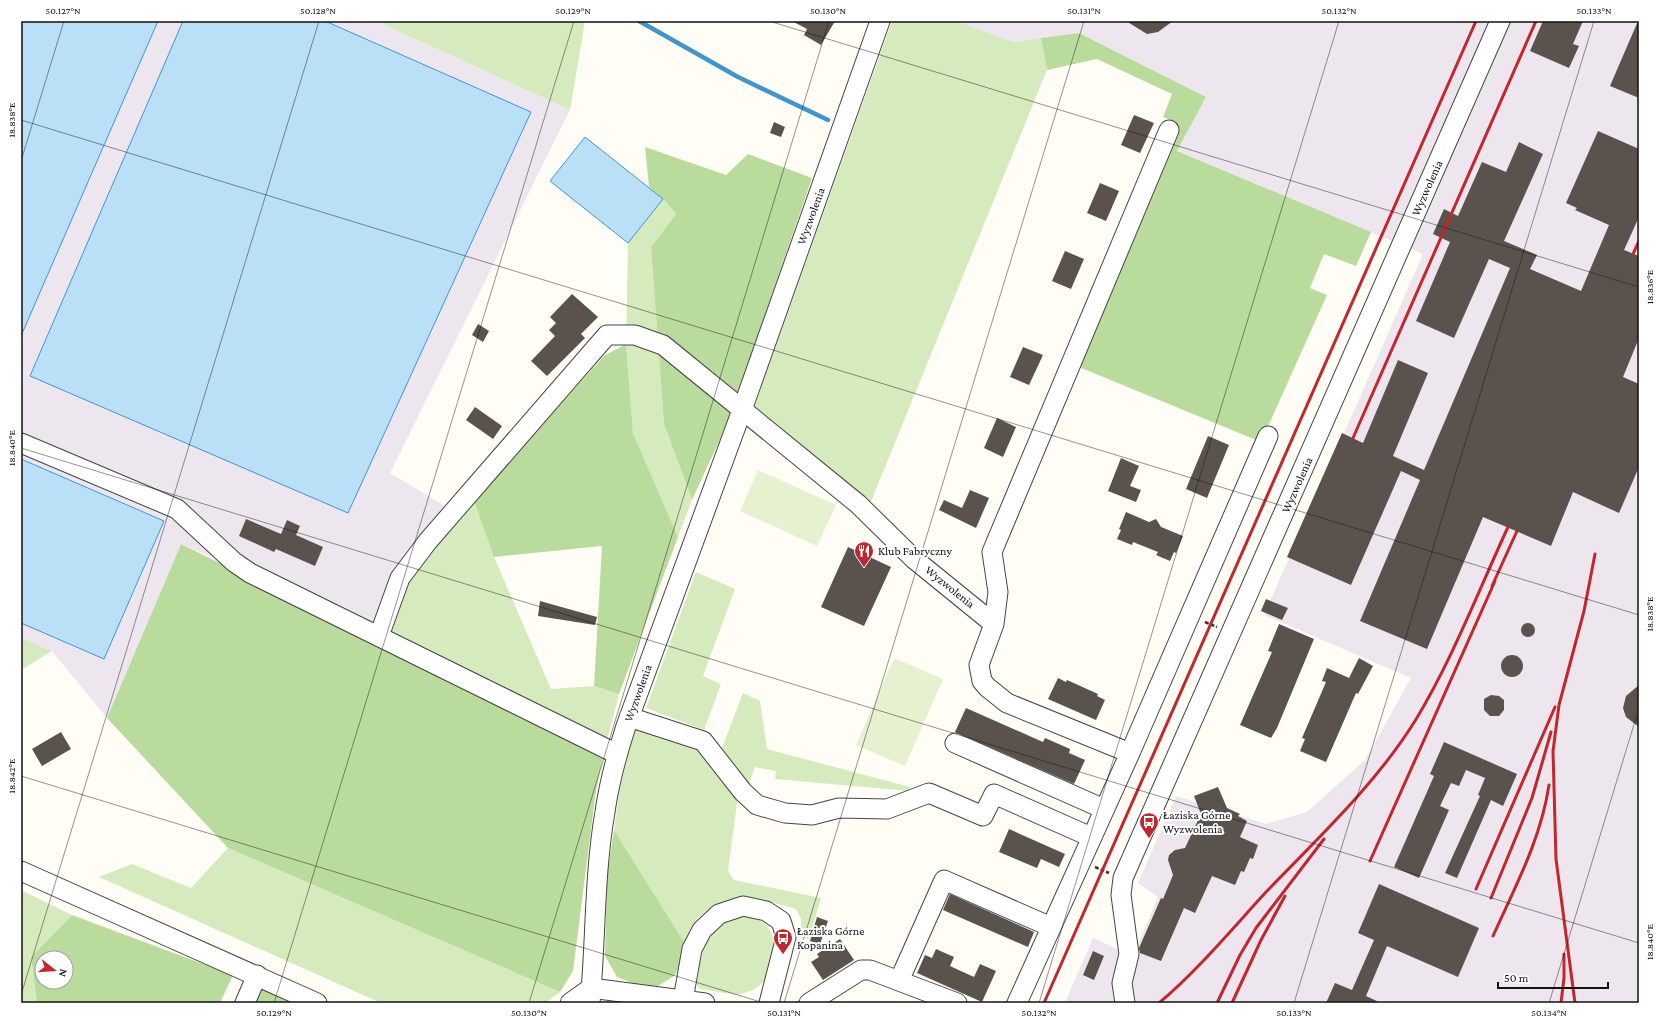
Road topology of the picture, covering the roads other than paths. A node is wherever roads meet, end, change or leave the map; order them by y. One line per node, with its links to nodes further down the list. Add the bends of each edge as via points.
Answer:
1 (880, 21): 4 (street, Wyzwolenia)
2 (1500, 21): 29 (street, Wyzwolenia, via 1123,878 1121,895 1129,954 1122,983)
3 (1169, 130): 7 (street, via 992,552 998,592)
4 (742, 410): 7 (street, Wyzwolenia, via 858,504 914,559); 8 (street, via 663,345 635,335 607,335 404,572); 9 (street, Wyzwolenia)
5 (1268, 436): 11 (street)
6 (21, 443): 8 (street, via 177,509 234,562 250,573)
7 (994, 624): 11 (street, via 979,665 982,681 987,687 1007,703)
8 (379, 636): 12 (street)
9 (629, 717): 12 (street, Wyzwolenia); 14 (street, via 703,741 743,792 757,805 785,814 812,815 839,808 887,809 929,793 983,816 994,794)
10 (955, 743): 13 (street)
11 (1130, 753): 13 (street)
12 (617, 754): 19 (street, Wyzwolenia, via 604,812)
13 (1104, 809): 14 (street)
14 (1091, 837): 16 (street)
15 (21, 871): 17 (street)
16 (1051, 927): 18 (street, via 944,880); 28 (street)
17 (257, 975): 21 (street); 22 (street)
18 (899, 981): 26 (street, via 870,970 861,970); 27 (street)
19 (591, 996): 20 (street); 23 (street)
20 (683, 1000): 24 (street); 25 (street, via 692,949 702,930 719,914 743,906 766,911 781,921 786,937)
21 (245, 1003)
22 (317, 1003)
23 (570, 1003)
24 (706, 1003)
25 (769, 1003)
26 (809, 1003)
27 (957, 1003)
28 (1017, 1003)
29 (1125, 1003)

